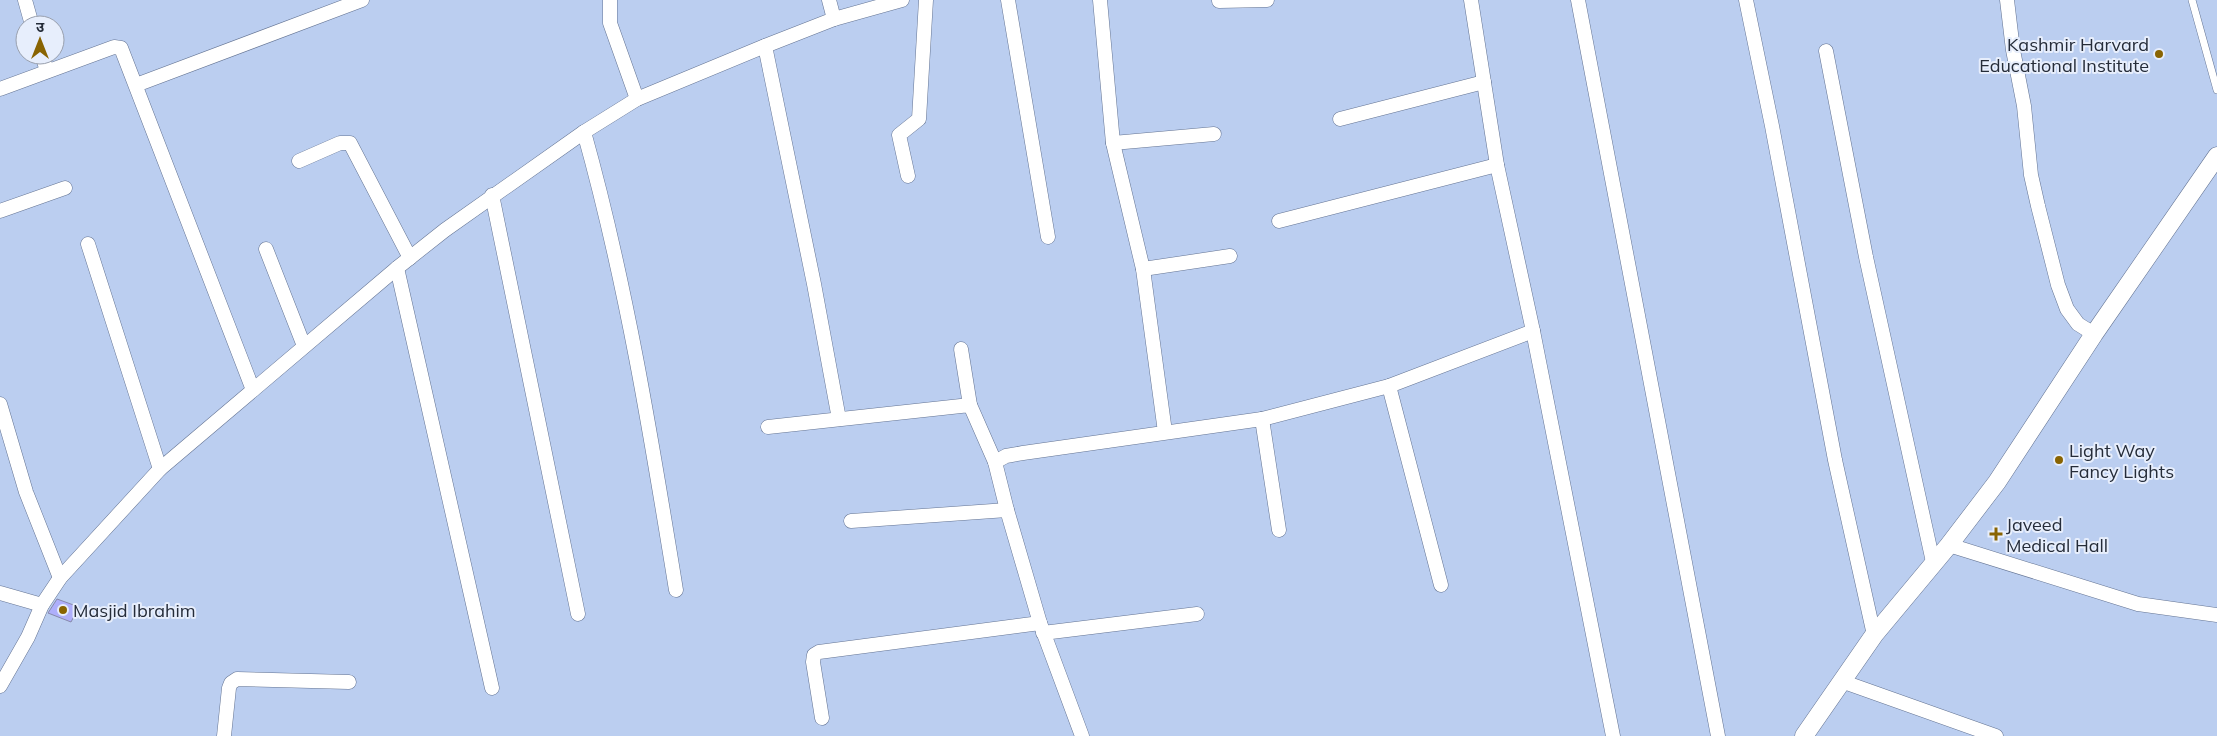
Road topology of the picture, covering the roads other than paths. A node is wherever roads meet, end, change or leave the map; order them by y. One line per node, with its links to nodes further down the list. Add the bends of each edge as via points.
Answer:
1 (25, 0): 16 (street)
2 (362, 0): 23 (street)
3 (610, 0): 26 (street, via 610,23)
4 (829, 0): 17 (street)
5 (902, 0): 17 (street)
6 (926, 0): 34 (street, via 919,119 899,135)
7 (1008, 0): 39 (street)
8 (1100, 0): 30 (street)
9 (1267, 0): 15 (street)
10 (1471, 0): 22 (street)
11 (1578, 0): 83 (street)
12 (1746, 0): 74 (street, via 1835,460)
13 (2007, 0): 47 (street, via 2031,175 2058,286 2067,309 2078,324)
14 (2192, 0): 25 (lane)
15 (1219, 1)
16 (29, 15)
17 (834, 20): 18 (street)
18 (764, 46): 26 (street); 55 (street)
19 (1826, 50): 64 (street, via 1866,257)
20 (44, 65): 21 (street)
21 (46, 72): 23 (street, via 114,47 124,53); 24 (street)
22 (1484, 82): 27 (street); 33 (street)
23 (136, 85): 51 (street)
24 (0, 89)
25 (2217, 90)
26 (637, 99): 28 (street)
27 (1340, 119)
28 (584, 132): 36 (street); 67 (street, via 634,343)
29 (1214, 134): 30 (street)
30 (1113, 143): 45 (street)
31 (2217, 156): 47 (street)
32 (299, 161): 43 (street, via 340,143 350,142)
33 (1497, 166): 38 (street); 46 (street)
34 (908, 176)
35 (65, 188): 37 (street)
36 (492, 195): 43 (street); 70 (street)
37 (0, 211)
38 (1280, 221)
39 (1048, 237)
40 (88, 244): 59 (street)
41 (266, 249): 48 (street)
42 (1230, 256): 45 (street)
43 (410, 258): 44 (street)
44 (397, 268): 48 (street); 78 (street)
45 (1143, 269): 57 (street)
46 (1533, 331): 50 (street); 82 (street)
47 (2094, 334): 63 (street, via 1997,482)
48 (304, 346): 51 (street)
49 (961, 349): 53 (street)
50 (1388, 386): 54 (street); 66 (street)
51 (253, 390): 59 (street)
52 (0, 404): 65 (street, via 26,492)
53 (970, 405): 55 (street); 58 (street)
54 (1262, 419): 57 (street); 62 (street)
55 (839, 420): 56 (street)
56 (768, 427)
57 (1165, 432): 58 (street, via 1006,456)
58 (995, 462): 60 (street)
59 (160, 469): 65 (street)
60 (1007, 510): 61 (street); 73 (street)
61 (851, 521)
62 (1279, 530)
63 (1949, 545): 64 (street); 72 (street, via 2138,604)
64 (1934, 562): 74 (street)
65 (60, 578): 69 (street)
66 (1441, 585)
67 (676, 590)
68 (0, 592): 69 (street)
69 (42, 606): 77 (street)
70 (578, 614)
71 (1197, 614): 73 (street)
72 (2217, 615)
73 (1042, 628): 79 (street, via 819,652 814,655 813,662); 81 (street)
74 (1874, 635): 75 (street)
75 (1841, 681): 84 (street); 85 (street)
76 (349, 682): 80 (street, via 237,679 229,688)
77 (0, 686)
78 (492, 688)
79 (822, 718)
80 (224, 736)
81 (1082, 736)
82 (1613, 736)
83 (1718, 736)
84 (1804, 736)
85 (1996, 736)

